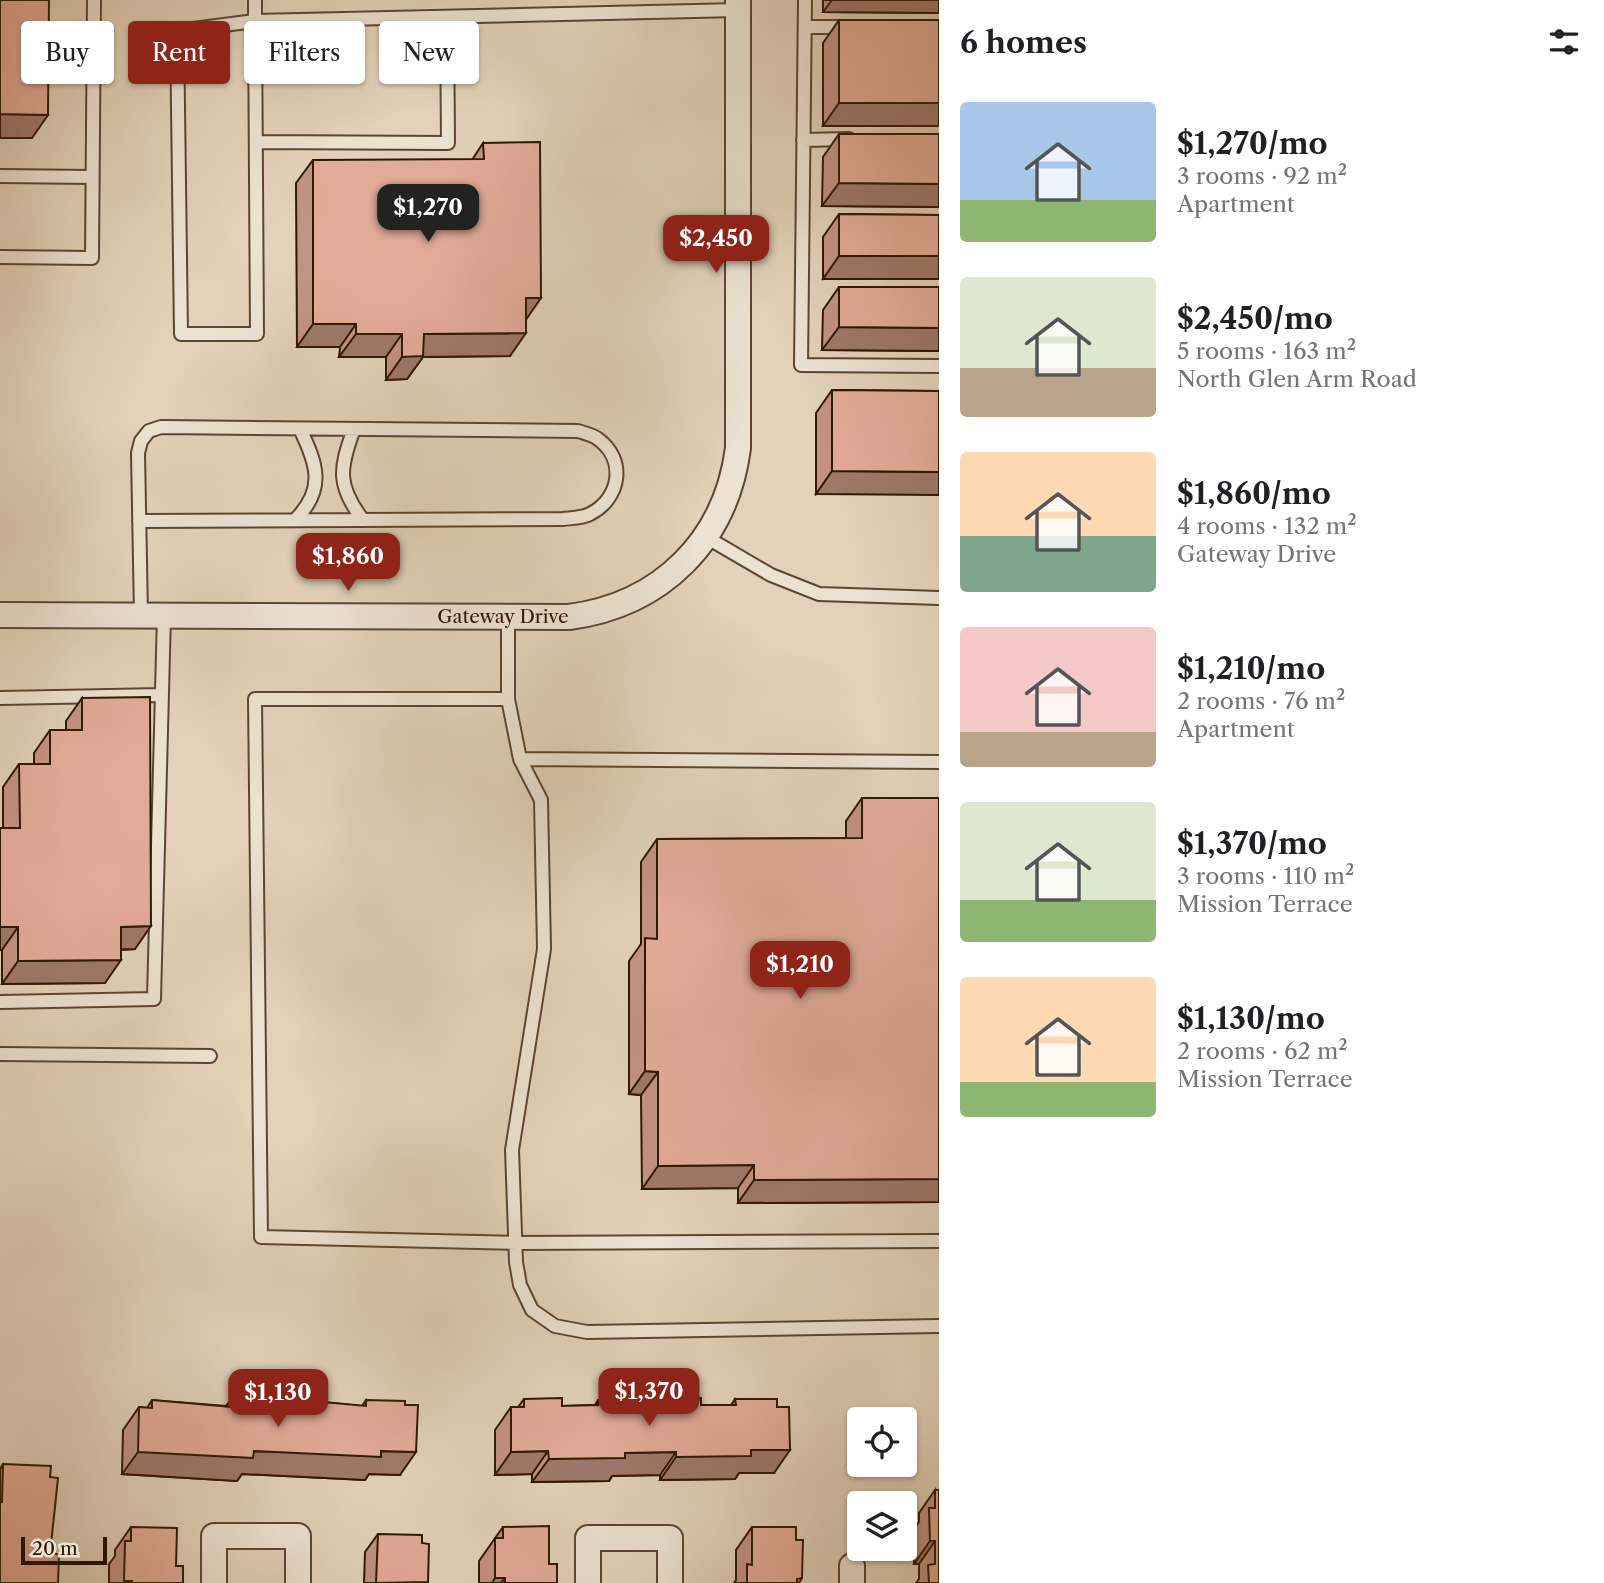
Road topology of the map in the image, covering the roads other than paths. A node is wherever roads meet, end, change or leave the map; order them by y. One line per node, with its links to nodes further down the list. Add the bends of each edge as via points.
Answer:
1 (93, 0): 13 (lane)
2 (255, 0): 6 (lane)
3 (805, 0): 7 (lane)
4 (738, 5): 5 (lane); 21 (street, via 738,448 731,486)
5 (447, 17): 6 (lane); 11 (lane, via 448,143)
6 (256, 20): 11 (lane); 11 (lane, via 177,32 181,334 257,334)
7 (805, 27): 8 (lane); 9 (lane)
8 (858, 27)
9 (803, 139): 10 (lane); 15 (lane, via 801,365)
10 (858, 139)
11 (256, 142)
12 (0, 176): 13 (lane)
13 (92, 177): 14 (lane, via 92,258)
14 (0, 257)
15 (939, 366)
16 (300, 429): 17 (lane); 18 (lane, via 315,463 316,479 307,508); 20 (lane, via 161,427 149,431 138,453)
17 (354, 429): 19 (lane, via 342,469 343,488); 19 (lane, via 578,431 598,438 618,470 616,488 589,515)
18 (295, 520): 19 (lane); 20 (lane)
19 (363, 520)
20 (139, 521): 24 (lane)
21 (700, 546): 22 (lane, via 819,594); 25 (street, Gateway Drive, via 665,581 620,605 569,617)
22 (939, 598)
23 (0, 615): 24 (street, Gateway Drive)
24 (153, 615): 25 (street, Gateway Drive); 26 (lane)
25 (508, 617): 28 (lane)
26 (162, 695): 27 (lane); 31 (lane, via 154,999)
27 (0, 698)
28 (508, 699): 29 (lane); 35 (lane, via 255,699 261,1237)
29 (520, 760): 30 (lane); 35 (lane, via 541,800 544,949 512,1150)
30 (939, 762)
31 (0, 1002)
32 (0, 1054): 33 (lane)
33 (210, 1056)
34 (939, 1241): 35 (lane)
35 (516, 1243): 36 (lane, via 520,1285 533,1310 555,1326 587,1332)
36 (939, 1326)
37 (214, 1583): 38 (street, via 214,1536 298,1536)
38 (298, 1583)
39 (588, 1583): 40 (street, via 588,1538 670,1538)
40 (670, 1583)

